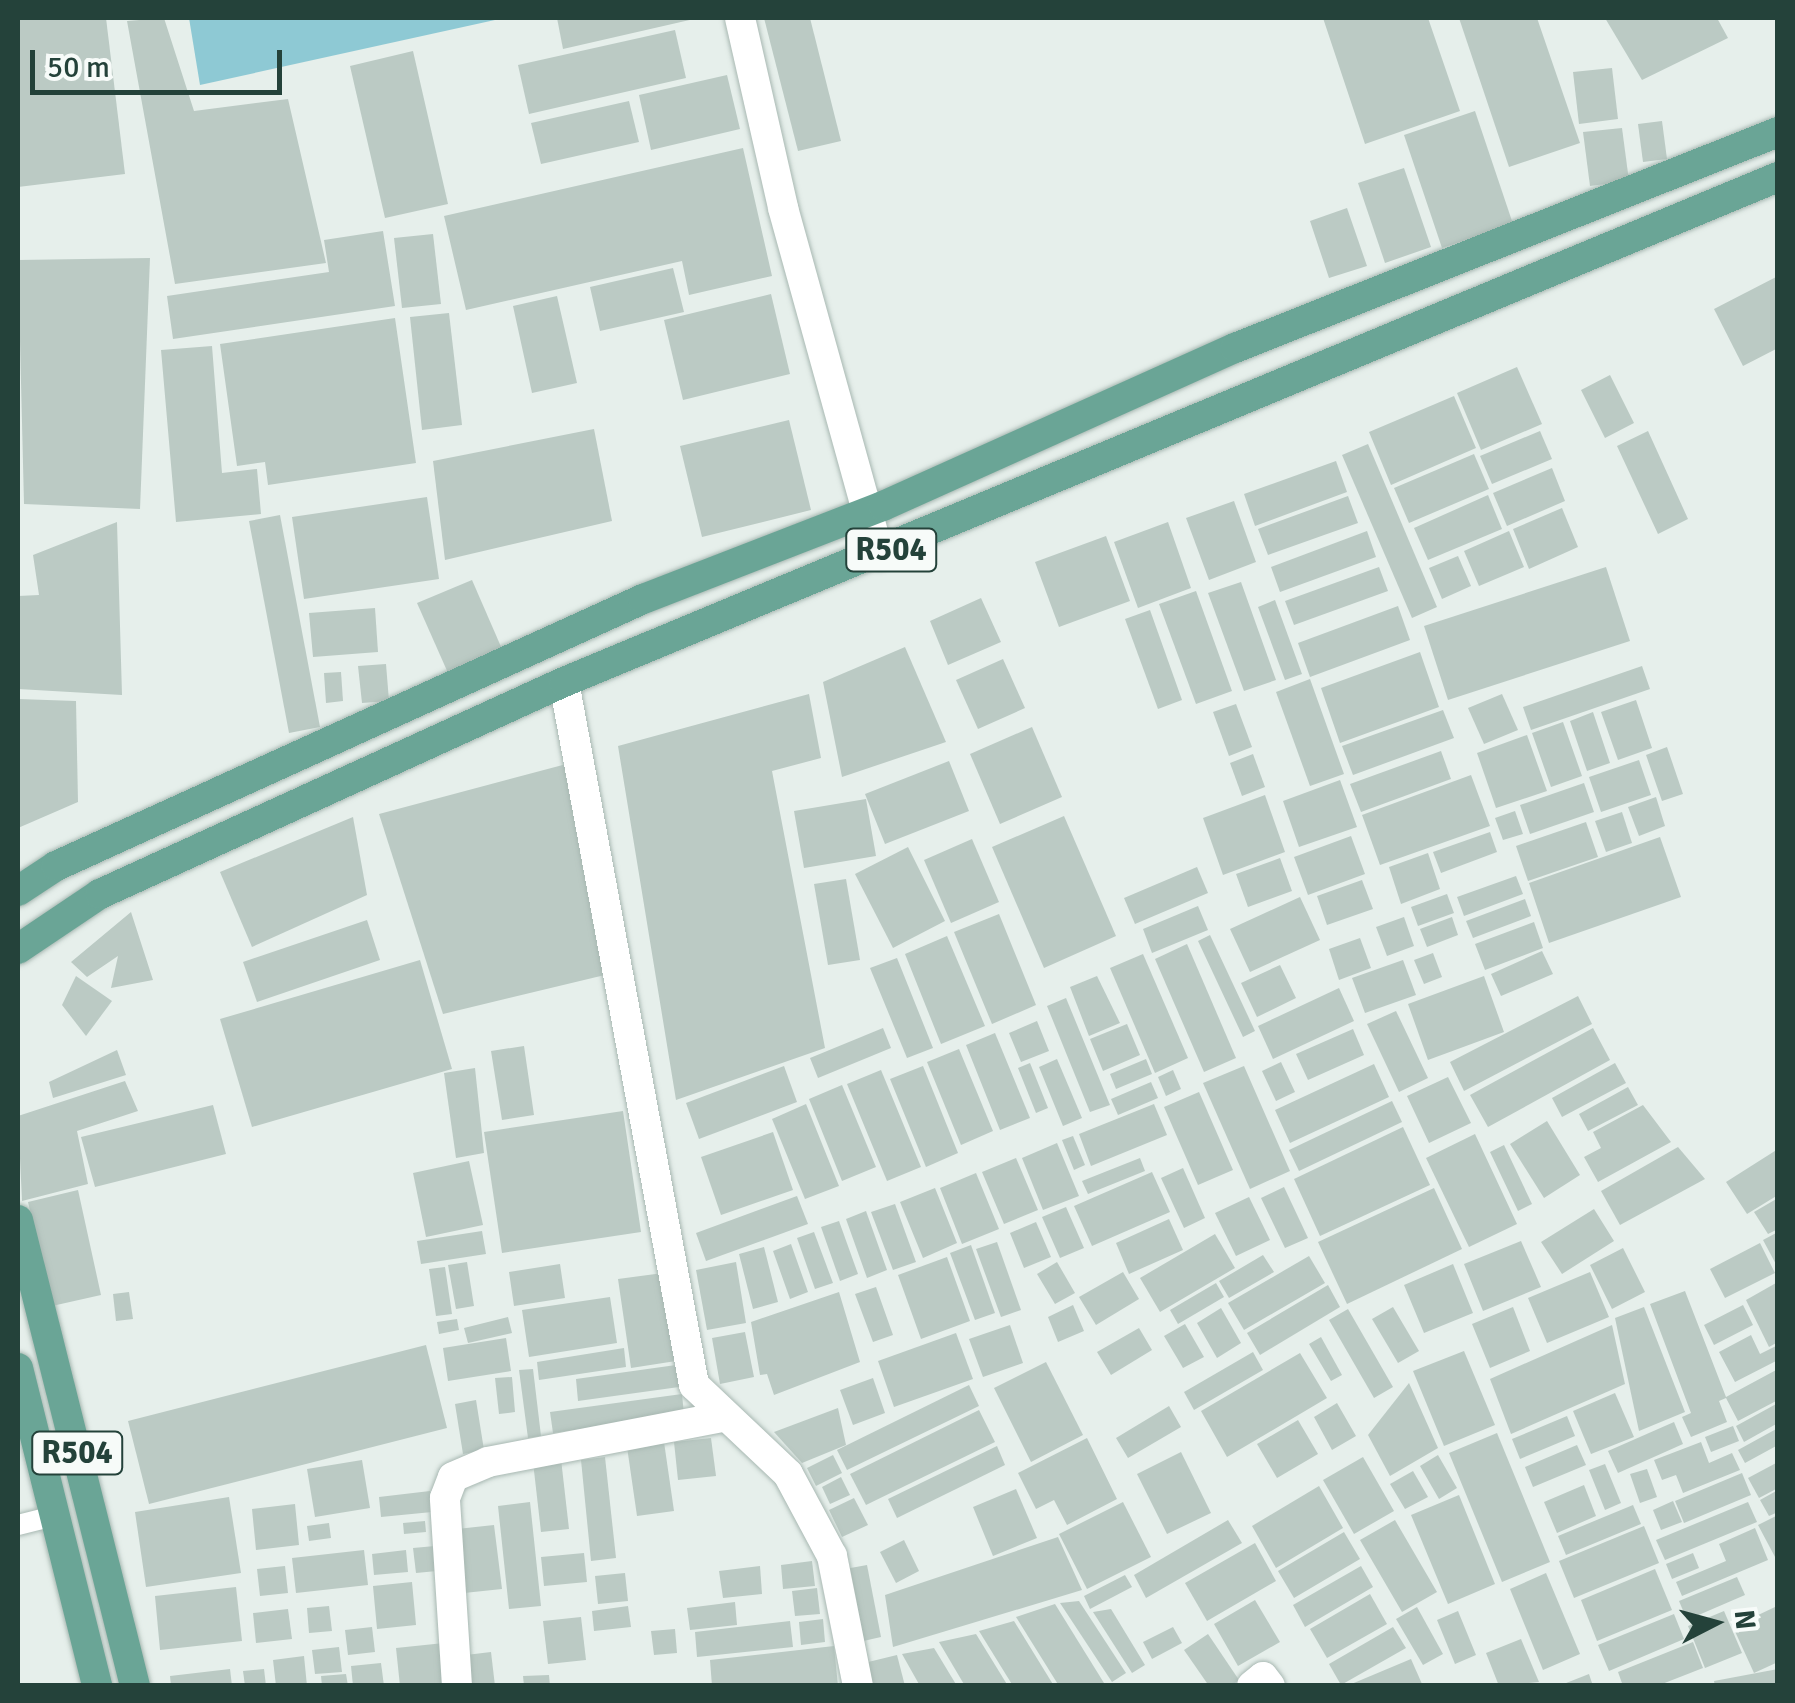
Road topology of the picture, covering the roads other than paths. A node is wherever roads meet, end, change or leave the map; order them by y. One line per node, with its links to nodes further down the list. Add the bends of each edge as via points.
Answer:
1 (740, 18): 4 (street)
2 (1778, 132): 4 (main road, R504, via 1235,348)
3 (1778, 177): 5 (main road, R504)
4 (867, 512): 5 (street); 7 (main road, R504, via 643,599 56,866)
5 (878, 555): 6 (main road, R504)
6 (564, 682): 8 (main road, R504, via 100,894); 11 (street, via 694,1385)
7 (18, 892)
8 (18, 949)
9 (18, 1220): 15 (main road, R504)
10 (18, 1368): 12 (main road, R504)
11 (726, 1416): 16 (street, via 488,1462 453,1477 445,1498); 17 (street, via 788,1474 832,1556)
12 (55, 1516): 13 (lane); 14 (main road, R504)
13 (18, 1524)
14 (97, 1686)
15 (136, 1686)
16 (457, 1686)
17 (858, 1686)
18 (1252, 1686): 19 (street, via 1263,1677)
19 (1270, 1686)

